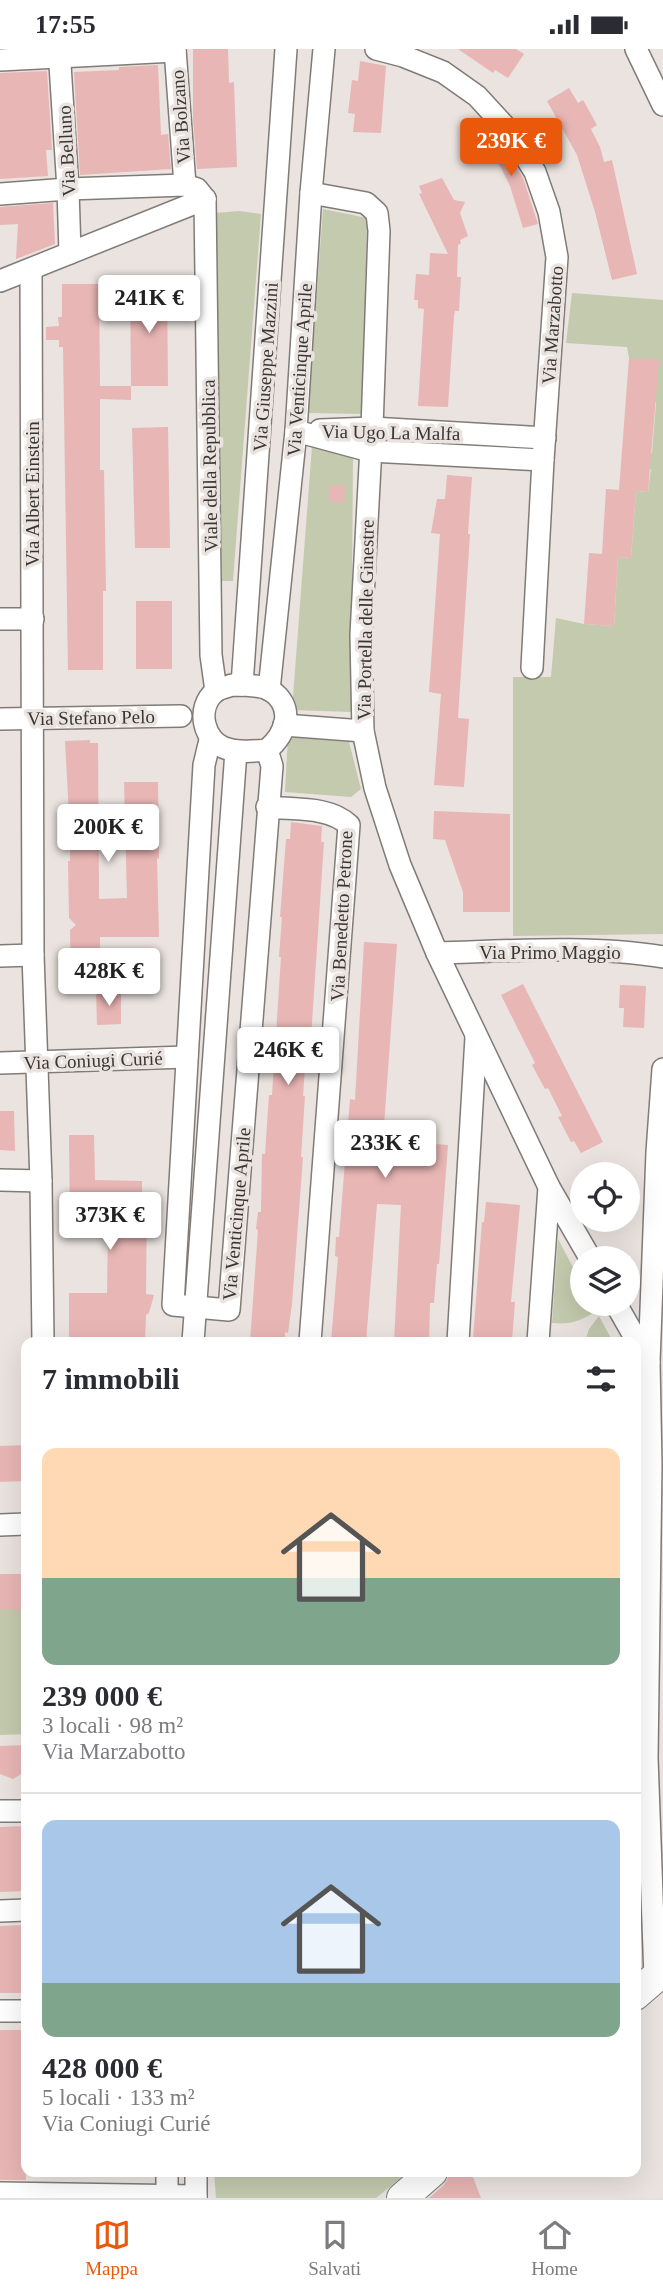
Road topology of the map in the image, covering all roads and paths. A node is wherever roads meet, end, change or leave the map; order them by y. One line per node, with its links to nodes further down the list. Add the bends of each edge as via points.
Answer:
1 (286, 49): 25 (street, Via Giuseppe Mazzini)
2 (324, 49): 11 (street, Via Venticinque Aprile)
3 (376, 49): 19 (street, Via Marzabotto, via 443,72 477,96 509,131 535,171 557,257)
4 (636, 49): 8 (street)
5 (175, 50): 6 (street); 9 (street, Via Bolzano)
6 (60, 53): 7 (street); 10 (street, Via Belluno)
7 (0, 61)
8 (663, 104)
9 (185, 185): 10 (street); 13 (street, via 197,189)
10 (68, 188): 12 (street); 14 (street, Via Belluno)
11 (311, 193): 17 (street, Via Portella delle Ginestre, via 366,203 377,212); 18 (street, Via Venticinque Aprile)
12 (0, 194)
13 (205, 199): 14 (street); 27 (street, Viale della Repubblica)
14 (70, 253): 15 (street)
15 (31, 269): 16 (street); 23 (street, Via Albert Einstein)
16 (0, 281)
17 (372, 428): 18 (street, Via Ugo La Malfa); 19 (street, Via Ugo La Malfa); 20 (street, Via Portella delle Ginestre)
18 (296, 431): 20 (street, Via Ugo La Malfa); 26 (street, Via Venticinque Aprile)
19 (545, 438): 21 (street)
20 (370, 451): 21 (street, Via Ugo La Malfa); 32 (street, Via Portella delle Ginestre, via 361,635)
21 (543, 460): 24 (street)
22 (0, 619): 23 (street)
23 (33, 619): 29 (street, Via Albert Einstein)
24 (532, 669)
25 (242, 685): 26 (street); 27 (street, via 232,685)
26 (269, 690): 31 (street, via 283,704)
27 (211, 698): 28 (street, Via Stefano Pelo); 33 (street)
28 (181, 716): 29 (street, Via Stefano Pelo); 33 (street, Via Stefano Pelo)
29 (33, 718): 30 (street, Via Stefano Pelo); 38 (street, Via Albert Einstein)
30 (0, 719)
31 (284, 725): 32 (street); 34 (street, via 278,741)
32 (363, 731): 37 (street, Via Portella delle Ginestre, via 374,788)
33 (208, 734): 35 (street); 42 (street)
34 (267, 750): 35 (street); 36 (street, Via Venticinque Aprile, via 272,766)
35 (236, 751): 50 (street)
36 (267, 807): 50 (street, Via Venticinque Aprile, via 229,1310); 54 (street, Via Benedetto Petrone, via 330,813 349,825)
37 (437, 954): 40 (street, Via Primo Maggio, via 630,951); 41 (street, Via Portella delle Ginestre)
38 (33, 955): 39 (street); 43 (street, Via Albert Einstein)
39 (0, 956)
40 (663, 957)
41 (476, 1033): 48 (street, Via Portella delle Ginestre); 55 (street)
42 (187, 1057): 43 (street, Via Coniugi Curié); 50 (street, via 173,1305)
43 (37, 1062): 44 (street, Via Coniugi Curié); 47 (street, Via Albert Einstein)
44 (0, 1063)
45 (663, 1069): 58 (street)
46 (0, 1180): 47 (street)
47 (41, 1181): 52 (street, Via Albert Einstein)
48 (549, 1187): 49 (street, Via Portella delle Ginestre); 56 (street)
49 (583, 1246)
50 (194, 1307): 53 (street)
51 (623, 1316): 57 (street)
52 (43, 1337)
53 (193, 1337)
54 (310, 1337)
55 (458, 1337)
56 (538, 1337)
57 (635, 1337)
58 (649, 1362): 59 (street)
59 (657, 1463): 62 (street)
60 (21, 1524): 61 (street)
61 (0, 1525)
62 (655, 1751): 67 (street)
63 (0, 1811): 64 (street)
64 (21, 1811)
65 (0, 1910): 66 (street)
66 (21, 1910)
67 (651, 1982)
68 (0, 2011): 69 (street)
69 (21, 2011)
70 (167, 2177): 74 (street)
71 (196, 2177): 75 (street)
72 (426, 2177): 76 (street)
73 (0, 2193): 74 (street)
74 (167, 2196): 75 (street)
75 (196, 2197)
76 (402, 2198)

